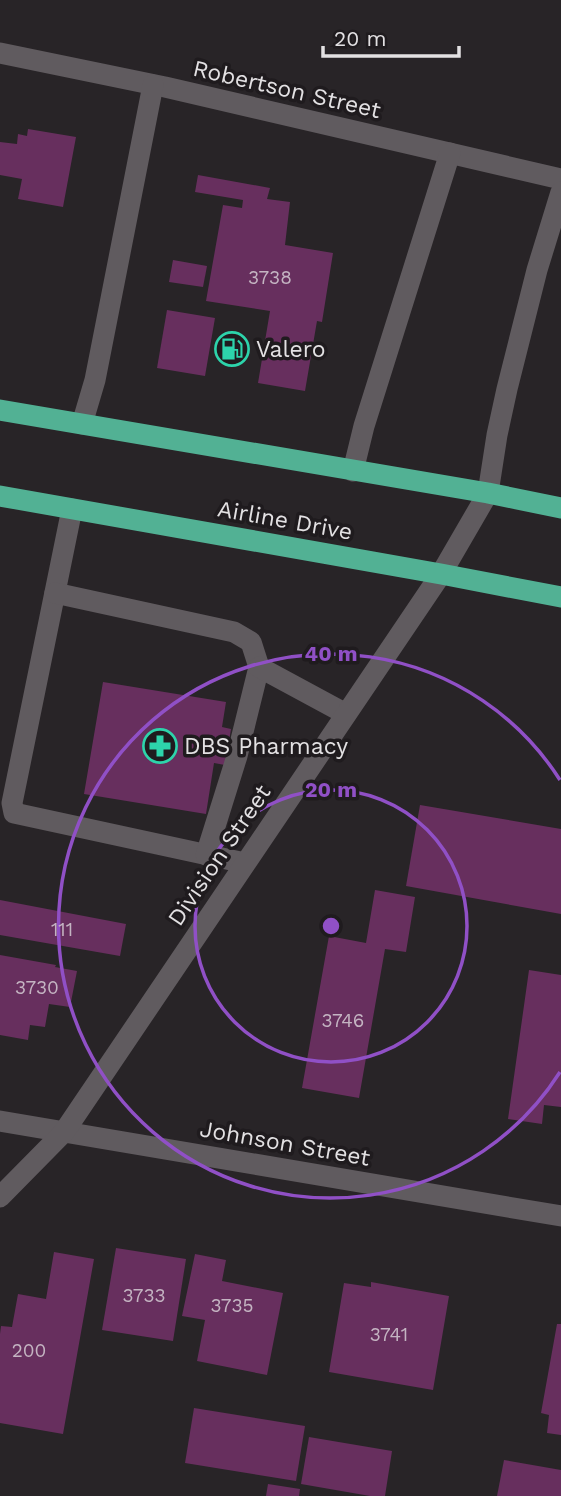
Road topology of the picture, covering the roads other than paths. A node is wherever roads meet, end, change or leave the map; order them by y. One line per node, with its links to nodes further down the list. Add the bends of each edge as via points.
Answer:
1 (0, 53): 2 (street, Robertson Street)
2 (153, 85): 3 (street, Robertson Street); 7 (street, via 95,380)
3 (450, 153): 4 (street, Robertson Street); 8 (street, via 363,426)
4 (561, 179)
5 (561, 192): 9 (street, via 511,376)
6 (0, 410): 7 (highway)
7 (82, 424): 8 (highway)
8 (353, 471): 9 (highway)
9 (488, 493): 11 (highway); 13 (street, Division Street)
10 (0, 496): 12 (highway, Airline Drive)
11 (561, 508)
12 (72, 509): 13 (highway, Airline Drive); 14 (street)
13 (441, 574): 15 (highway, Airline Drive); 17 (street, Division Street)
14 (55, 593): 16 (street, via 234,632 251,642); 18 (street, via 12,803 15,813)
15 (561, 597)
16 (259, 667): 17 (street); 18 (street)
17 (346, 714): 19 (street, Division Street)
18 (206, 855): 19 (street)
19 (245, 863): 21 (street, Division Street)
20 (0, 1121): 21 (street, Johnson Street)
21 (64, 1132): 22 (street, Division Street); 23 (street, Johnson Street)
22 (0, 1197)
23 (561, 1216)

